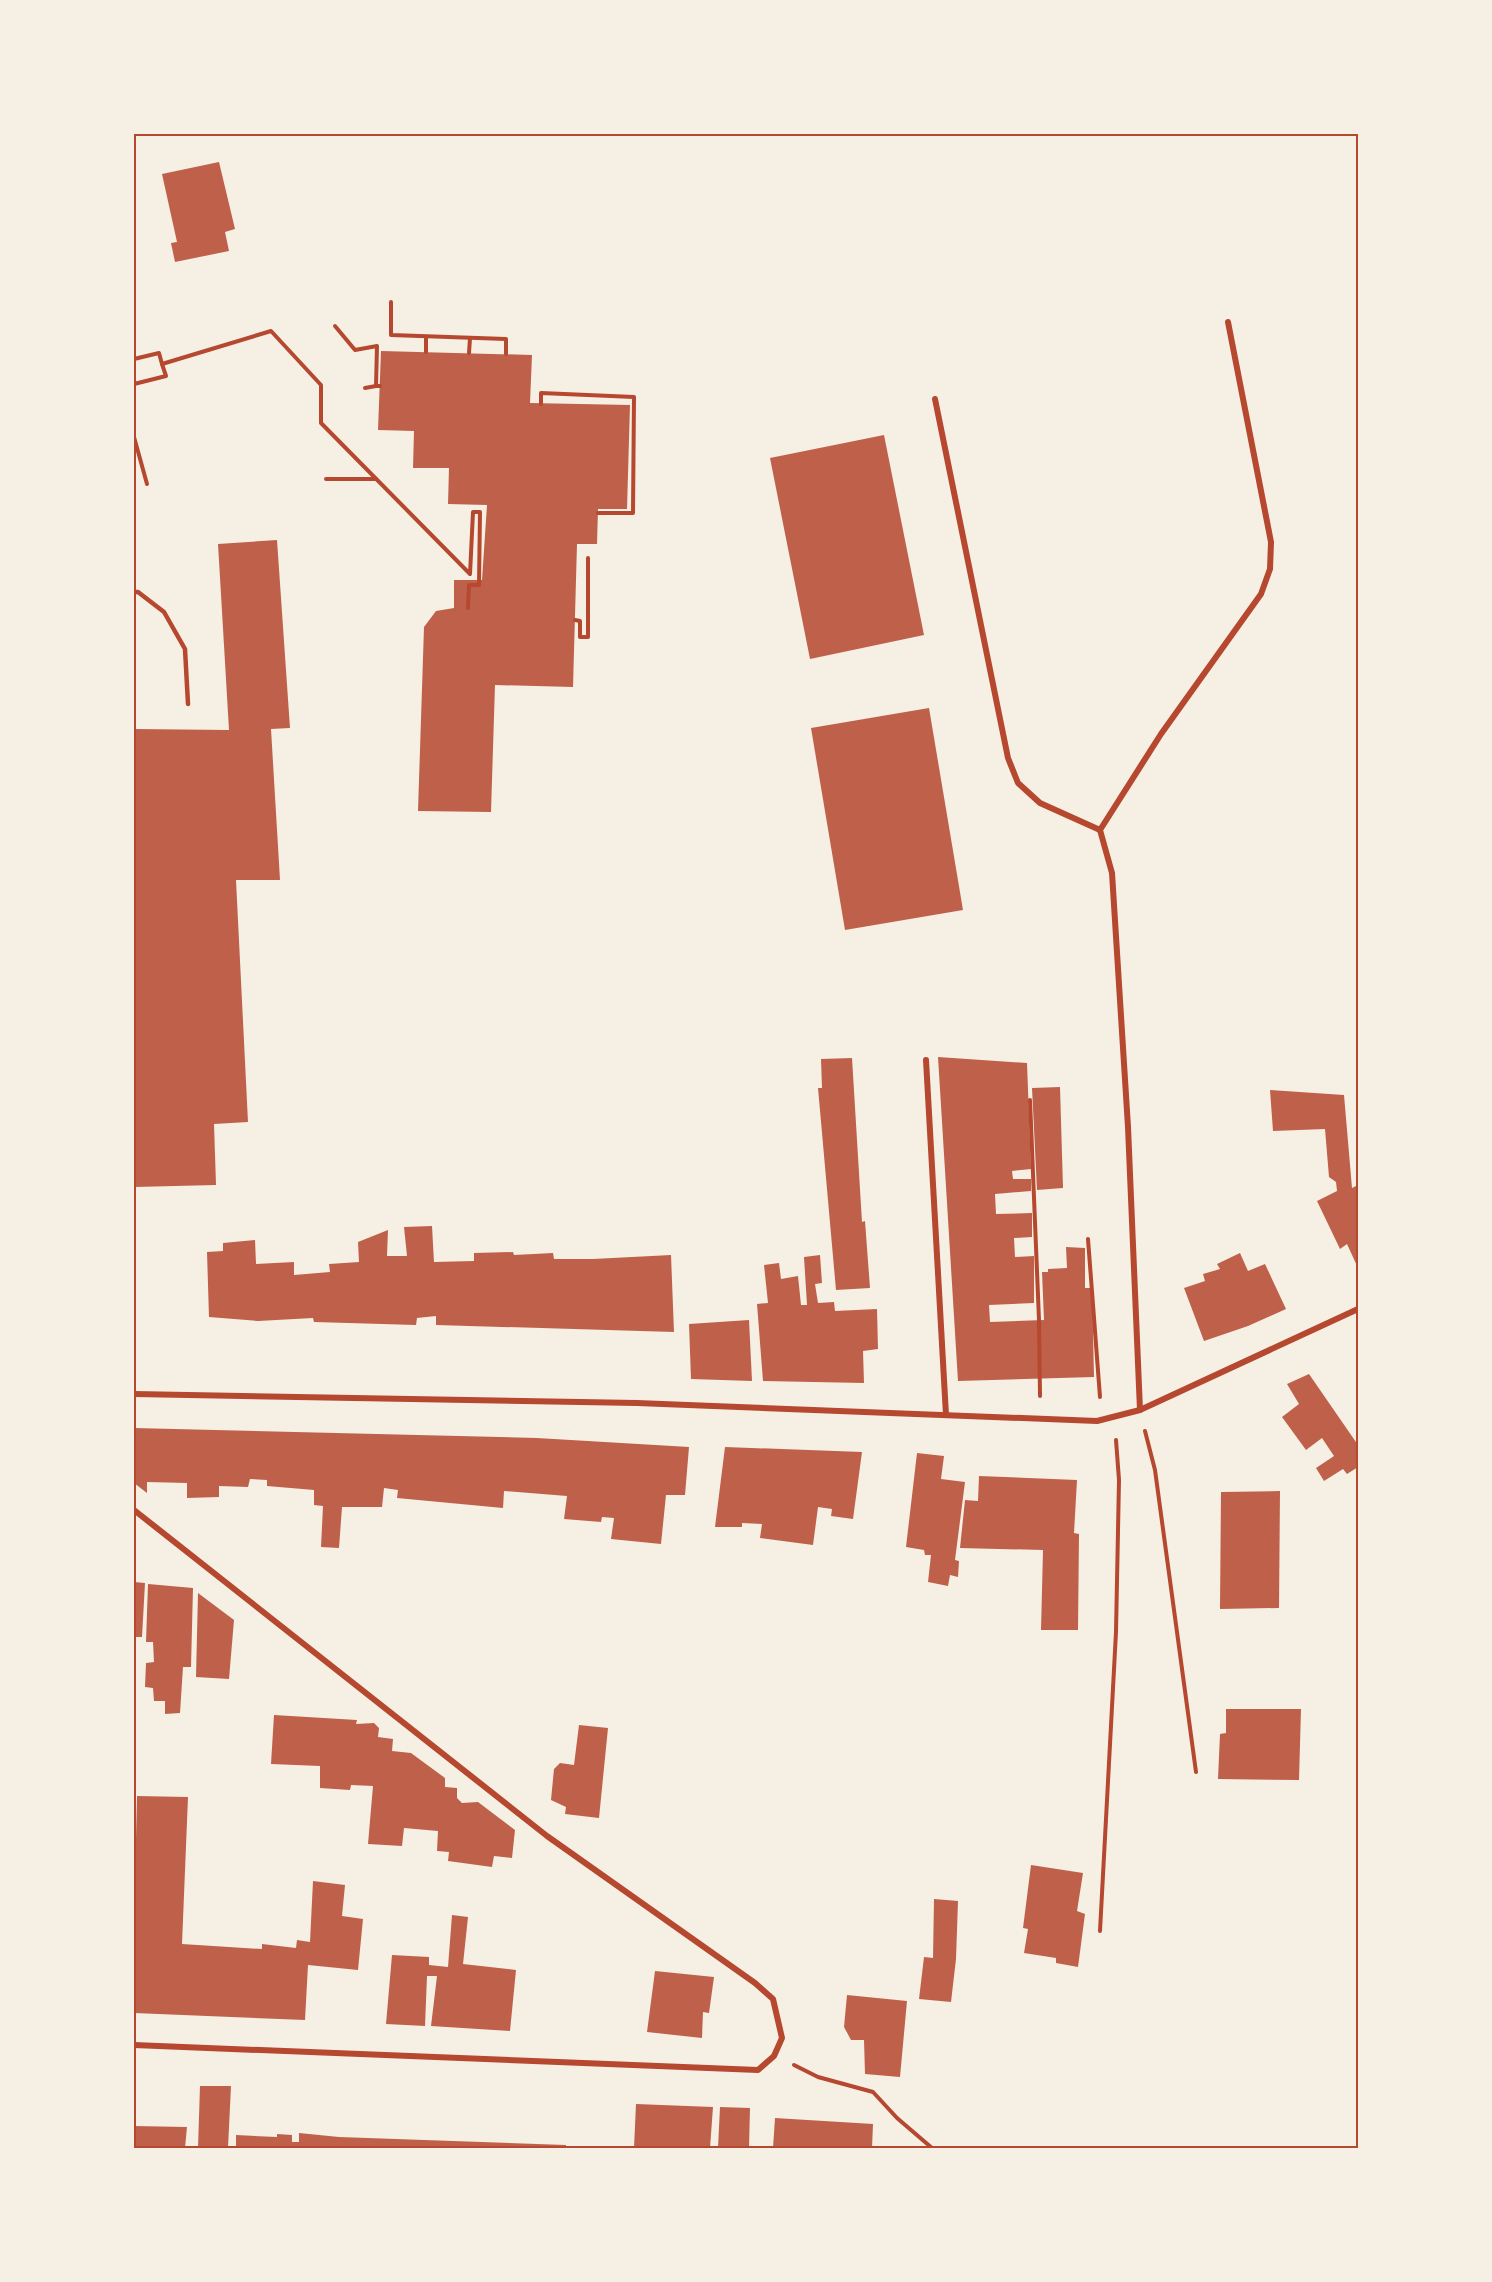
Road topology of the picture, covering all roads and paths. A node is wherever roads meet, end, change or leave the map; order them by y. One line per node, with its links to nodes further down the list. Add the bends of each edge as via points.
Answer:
1 (391, 302): 4 (path, via 391,335)
2 (1228, 322): 27 (street, via 1271,542 1270,569 1261,594 1161,734)
3 (335, 326): 12 (path, via 355,350 377,346 378,386)
4 (426, 337): 5 (path); 6 (path)
5 (470, 338): 7 (path); 8 (path, via 506,339)
6 (426, 352)
7 (469, 353)
8 (506, 354)
9 (134, 359): 10 (path, via 159,353)
10 (162, 364): 11 (path, via 166,376); 17 (path, via 271,331 321,385 321,423)
11 (134, 384)
12 (365, 388)
13 (935, 399): 27 (street, via 1008,758 1018,783 1040,803)
14 (541, 404): 19 (path, via 541,393 634,397 633,513)
15 (134, 437): 18 (path)
16 (326, 479): 17 (path)
17 (376, 479): 21 (path)
18 (147, 484)
19 (598, 513)
20 (588, 558): 25 (path, via 588,637 580,637 580,621)
21 (470, 574): 22 (path); 22 (path, via 472,512 480,512 479,585)
22 (469, 585): 24 (path)
23 (134, 592): 26 (lane, via 164,612 185,649)
24 (468, 608)
25 (575, 620)
26 (188, 704)
27 (1100, 830): 33 (street, via 1112,873)
28 (926, 1060): 34 (street)
29 (1030, 1100): 36 (path)
30 (1088, 1239): 37 (path)
31 (1359, 1309): 33 (street)
32 (134, 1394): 34 (street, via 637,1403)
33 (1140, 1410): 35 (street); 39 (path, via 1155,1470)
34 (946, 1415): 36 (street)
35 (1114, 1418): 37 (street); 40 (path, via 1119,1480 1116,1632)
36 (1040, 1419): 37 (street)
37 (1101, 1419)
38 (134, 1510): 42 (street, via 547,1836 755,1983 773,1999 782,2038)
39 (1196, 1772)
40 (1100, 1930)
41 (134, 2045): 42 (street, via 758,2070)
42 (774, 2056): 43 (path, via 818,2077 873,2092)
43 (932, 2148)

